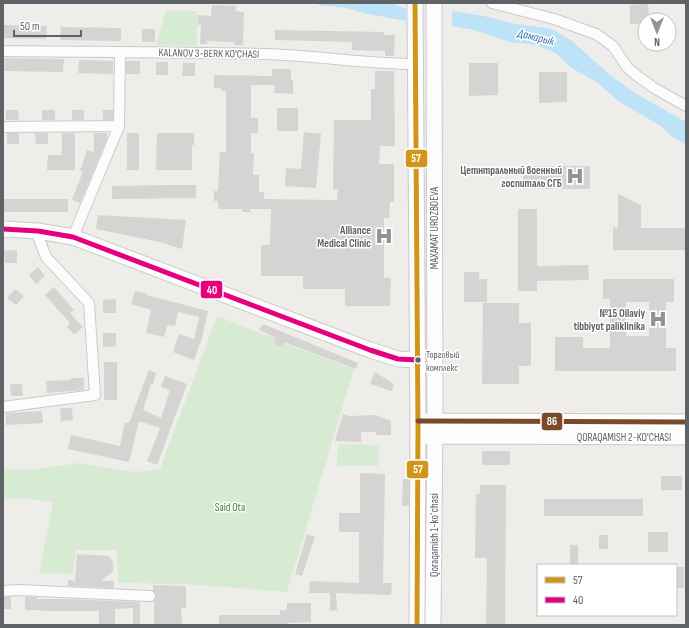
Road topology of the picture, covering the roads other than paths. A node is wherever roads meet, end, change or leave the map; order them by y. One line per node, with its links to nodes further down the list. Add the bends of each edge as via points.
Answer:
1 (415, 3): 6 (main road, Qoraqamish 1-koʻchasi)
2 (434, 3): 16 (main road, MAXAMAT UROZBOEVA)
3 (492, 3): 7 (street, via 575,25 596,34 613,46 627,67 636,75)
4 (3, 50): 5 (street, KALANOV 3-BERK KO'CHASI)
5 (120, 52): 6 (street, KALANOV 3-BERK KO'CHASI, via 264,54); 8 (street)
6 (415, 64): 13 (main road, Qoraqamish 1-koʻchasi)
7 (686, 106)
8 (119, 126): 9 (street); 12 (street)
9 (3, 127)
10 (3, 229): 11 (main road)
11 (38, 231): 12 (main road); 14 (street, via 46,257 89,303 95,395)
12 (73, 237): 13 (main road, via 370,350 398,359)
13 (418, 360): 15 (main road, Qoraqamish 1-koʻchasi)
14 (3, 407)
15 (418, 421): 16 (main road, QORAQAMISH 2-KO'CHASI); 18 (main road, Qoraqamish 1-koʻchasi)
16 (435, 421): 17 (main road, QORAQAMISH 2-KO'CHASI); 19 (main road, Qoraqamish 1-koʻchasi)
17 (686, 422)
18 (418, 436): 19 (main road, QORAQAMISH 2-KO'CHASI); 23 (main road, Qoraqamish 1-koʻchasi)
19 (434, 436): 20 (main road, QORAQAMISH 2-KO'CHASI); 24 (main road, Qoraqamish 1-koʻchasi)
20 (686, 437)
21 (3, 591): 22 (street)
22 (150, 596)
23 (417, 625)
24 (433, 625)

